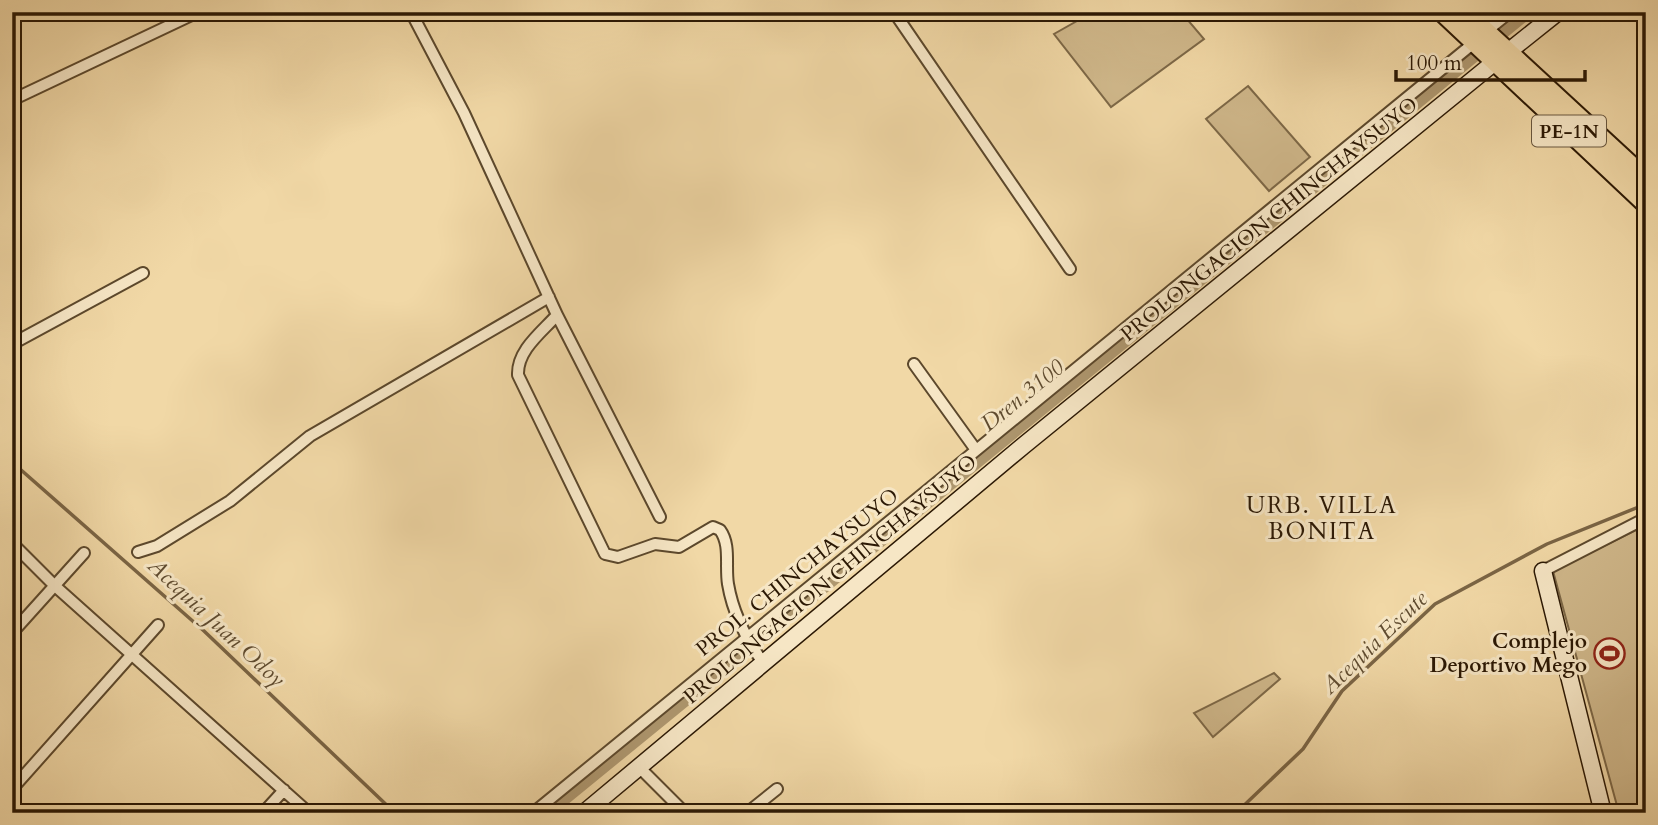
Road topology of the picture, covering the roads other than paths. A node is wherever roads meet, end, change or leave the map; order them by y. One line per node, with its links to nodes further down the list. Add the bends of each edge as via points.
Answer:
1 (198, 12): 9 (street)
2 (411, 12): 14 (street, via 464,113)
3 (894, 12): 12 (street)
4 (1443, 12): 8 (highway, PE-1N)
5 (1464, 12): 8 (highway, PE-1N)
6 (1510, 12): 8 (street, PROL. CHINCHAYSUYO)
7 (1558, 12): 8 (street, PROLONGACION CHINCHAYSUYO)
8 (1492, 47): 10 (highway, PE-1N); 11 (highway, PE-1N); 18 (street, PROL. CHINCHAYSUYO); 30 (street, PROLONGACION CHINCHAYSUYO, via 1023,446)
9 (12, 100)
10 (1646, 180)
11 (1646, 203)
12 (1070, 269)
13 (143, 273): 16 (street)
14 (549, 296): 15 (street); 22 (street, via 310,436 230,501)
15 (557, 315): 19 (street); 28 (street, via 523,352 518,375 599,544 605,554 618,557 655,544 680,547 713,527 720,530 726,544 728,584)
16 (12, 344)
17 (914, 365): 18 (street)
18 (975, 450): 28 (street, PROL. CHINCHAYSUYO)
19 (660, 517)
20 (1646, 518): 24 (street)
21 (12, 543): 25 (street)
22 (138, 552)
23 (84, 553): 25 (street)
24 (1543, 571): 41 (street)
25 (55, 586): 27 (street); 29 (street)
26 (158, 625): 29 (street)
27 (12, 633)
28 (747, 640): 30 (street); 37 (street, PROL. CHINCHAYSUYO)
29 (134, 653): 32 (street); 34 (street)
30 (761, 659): 31 (street, PROLONGACION CHINCHAYSUYO)
31 (638, 766): 38 (street, PROLONGACION CHINCHAYSUYO); 39 (street)
32 (12, 789)
33 (777, 789): 40 (street)
34 (284, 790): 35 (street); 36 (street)
35 (263, 813)
36 (309, 813)
37 (533, 813)
38 (584, 813)
39 (685, 813)
40 (747, 813)
41 (1603, 813)

